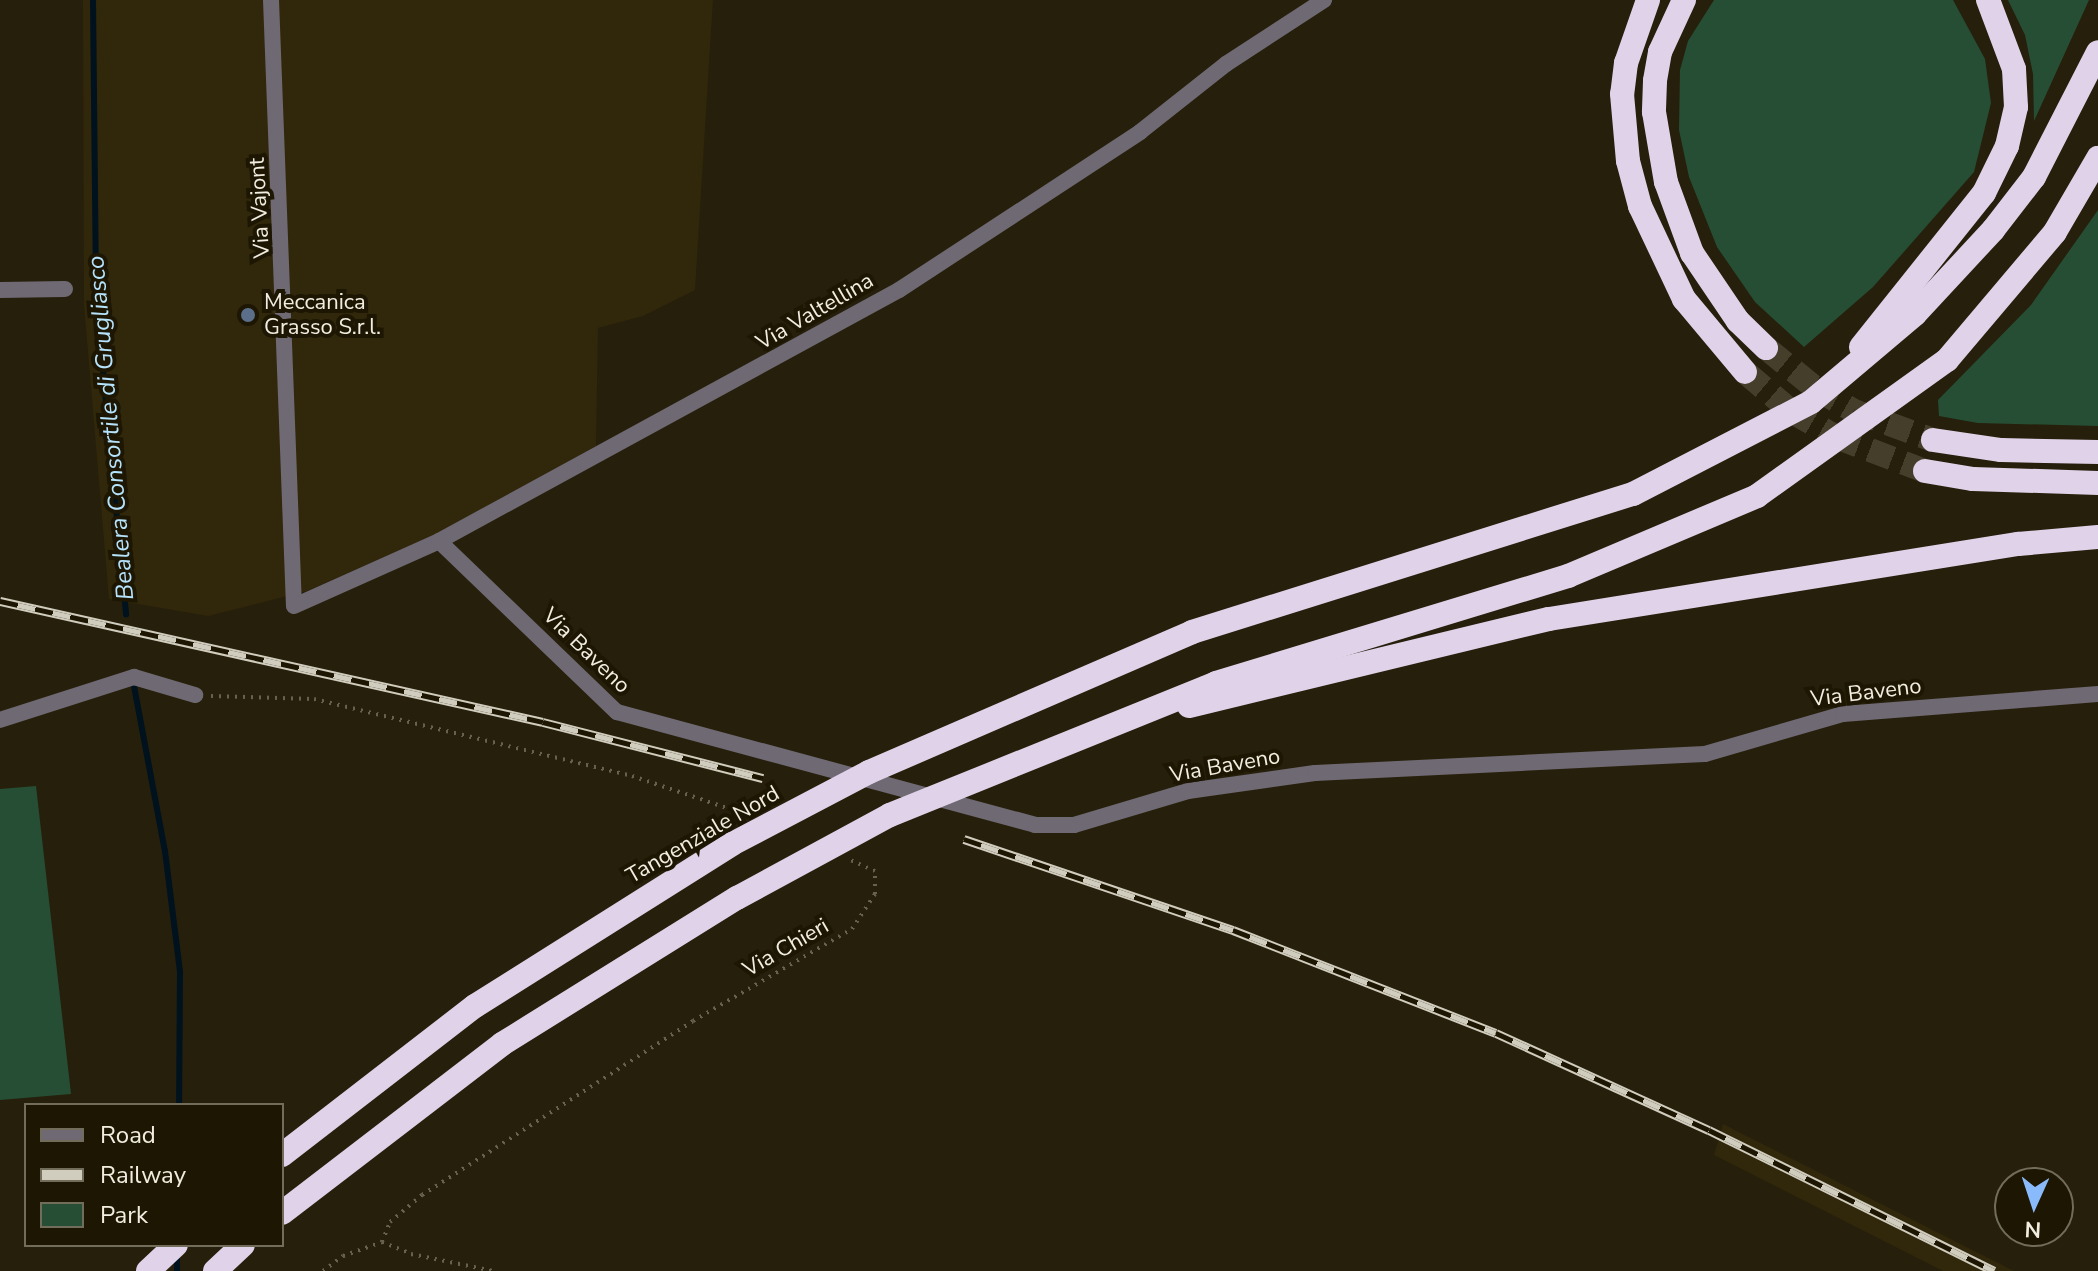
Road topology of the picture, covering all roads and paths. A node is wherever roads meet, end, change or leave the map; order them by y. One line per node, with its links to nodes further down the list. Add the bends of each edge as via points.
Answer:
1 (271, 0): 19 (street, Via Vajont)
2 (1324, 0): 18 (street, Via Valtellina, via 1226,64 1128,140 899,290)
3 (1648, 0): 11 (highway, via 1626,63 1622,94 1636,191 1659,255 1684,299)
4 (1684, 0): 10 (highway, via 1663,41 1655,81 1654,112 1666,182 1692,253 1738,321)
5 (1988, 0): 12 (highway, via 2014,69 2016,107 2007,146 1984,193 1914,274)
6 (2098, 52): 12 (highway, via 2034,177 1993,230 1915,314)
7 (2098, 158): 22 (highway, via 2055,232 1947,360 1757,496 1568,576 1216,683)
8 (65, 289): 9 (street)
9 (0, 290)
10 (1766, 348)
11 (1745, 372)
12 (1839, 376): 26 (highway, Tangenziale Nord, via 1811,402 1633,494 1192,632 869,772 732,844 475,1006)
13 (1933, 440): 14 (highway, via 2001,450)
14 (2098, 452)
15 (1925, 471): 16 (highway, via 1986,480)
16 (2098, 483)
17 (2098, 537): 22 (highway, via 2018,544 1549,619)
18 (439, 541): 19 (street, Via Valtellina); 20 (street, Via Baveno, via 617,712 1035,825 1074,825 1188,791 1315,773 1705,754 1843,714)
19 (294, 606)
20 (2098, 694)
21 (195, 695): 23 (street, via 134,677); 24 (path, via 314,699 632,776)
22 (1142, 716): 27 (highway, via 890,815 737,898 502,1044)
23 (0, 720)
24 (749, 816)
25 (847, 859): 28 (path, Via Chieri, via 875,871 875,894 852,929 693,1021 422,1195 390,1222)
26 (284, 1153)
27 (284, 1211)
28 (382, 1242): 33 (path, via 343,1256); 34 (path, via 411,1254)
29 (174, 1247): 31 (highway)
30 (241, 1247): 32 (highway)
31 (148, 1271)
32 (215, 1271)
33 (323, 1271)
34 (493, 1271)

